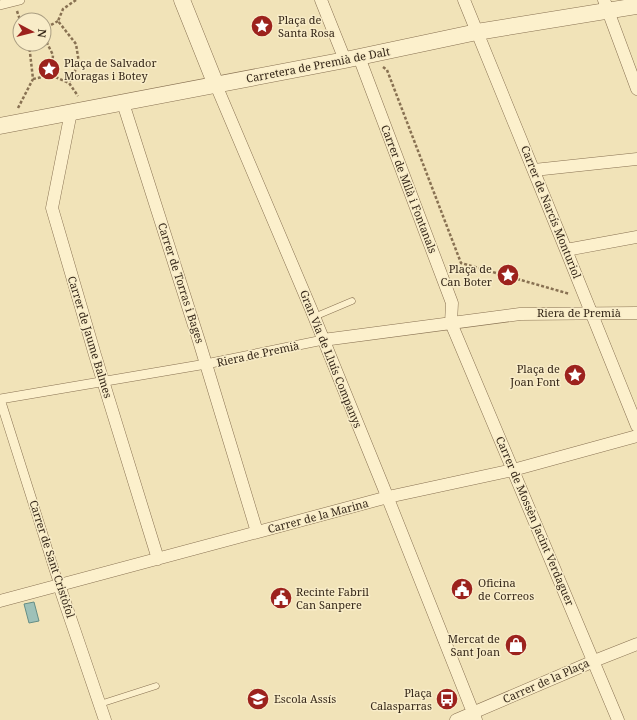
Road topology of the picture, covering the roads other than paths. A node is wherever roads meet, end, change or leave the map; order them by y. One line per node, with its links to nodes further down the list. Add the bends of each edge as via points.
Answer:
1 (20, 0): 5 (street)
2 (182, 0): 10 (street, Gran Via de Lluís Companys)
3 (321, 0): 9 (street, Carrer de Milà i Fontanals)
4 (464, 0): 8 (street, Carrer de Narcís Monturiol)
5 (0, 5)
6 (607, 6): 7 (street, Carretera de Premià de Dalt); 8 (street, Carretera de Premià de Dalt); 11 (street)
7 (637, 6)
8 (477, 32): 9 (street, Carretera de Premià de Dalt); 16 (street, Carrer de Narcís Monturiol)
9 (352, 59): 10 (street, Carretera de Premià de Dalt); 23 (street, Carrer de Milà i Fontanals, via 452,303)
10 (216, 85): 12 (street, Carretera de Premià de Dalt); 22 (street, Gran Via de Lluís Companys)
11 (637, 89)
12 (123, 104): 13 (street, Carretera de Premià de Dalt); 25 (street, Carrer de Torras i Bages)
13 (72, 112): 14 (street, Carretera de Premià de Dalt); 26 (street, Carrer de Jaume Balmes, via 52,208)
14 (0, 126)
15 (637, 159): 16 (street)
16 (534, 170): 18 (street, Carrer de Narcís Monturiol)
17 (637, 238): 18 (street)
18 (566, 250): 21 (street, Carrer de Narcís Monturiol)
19 (352, 301): 22 (lane)
20 (637, 313): 21 (street, Riera de Premià)
21 (592, 314): 23 (street, Riera de Premià, via 520,314); 28 (street, Carrer de Narcís Monturiol)
22 (314, 317): 24 (street, Gran Via de Lluís Companys)
23 (452, 323): 24 (street, Riera de Premià); 30 (street, Carrer de Mossèn Jacint Verdaguer)
24 (323, 340): 25 (street, Riera de Premià); 31 (street, Gran Via de Lluís Companys)
25 (206, 364): 26 (street, Riera de Premià); 32 (street, Carrer de Torras i Bages)
26 (103, 381): 27 (street, Riera de Premià); 33 (street, Carrer de Jaume Balmes)
27 (0, 398): 34 (street, Carrer de Sant Cristòfol)
28 (637, 426)
29 (637, 436): 30 (street, Carrer de la Marina)
30 (513, 470): 31 (street, Carrer de la Marina); 37 (street, Carrer de Mossèn Jacint Verdaguer)
31 (388, 497): 32 (street, Carrer de la Marina); 40 (street, Gran Via de Lluís Companys)
32 (257, 532): 33 (street, Carrer de la Marina)
33 (158, 559): 34 (street, Carrer de la Marina)
34 (59, 585): 35 (street, Carrer de la Marina); 39 (street, Carrer de Sant Cristòfol)
35 (0, 601)
36 (637, 644): 37 (street, Carrer de la Plaça)
37 (594, 661): 40 (street, Carrer de la Plaça); 43 (street, Carrer de Mossèn Jacint Verdaguer)
38 (156, 686): 39 (lane)
39 (100, 704): 41 (street, Carrer de Sant Cristòfol)
40 (475, 716): 42 (street, Carrer de la Plaça)
41 (104, 720)
42 (456, 720)
43 (618, 720)

